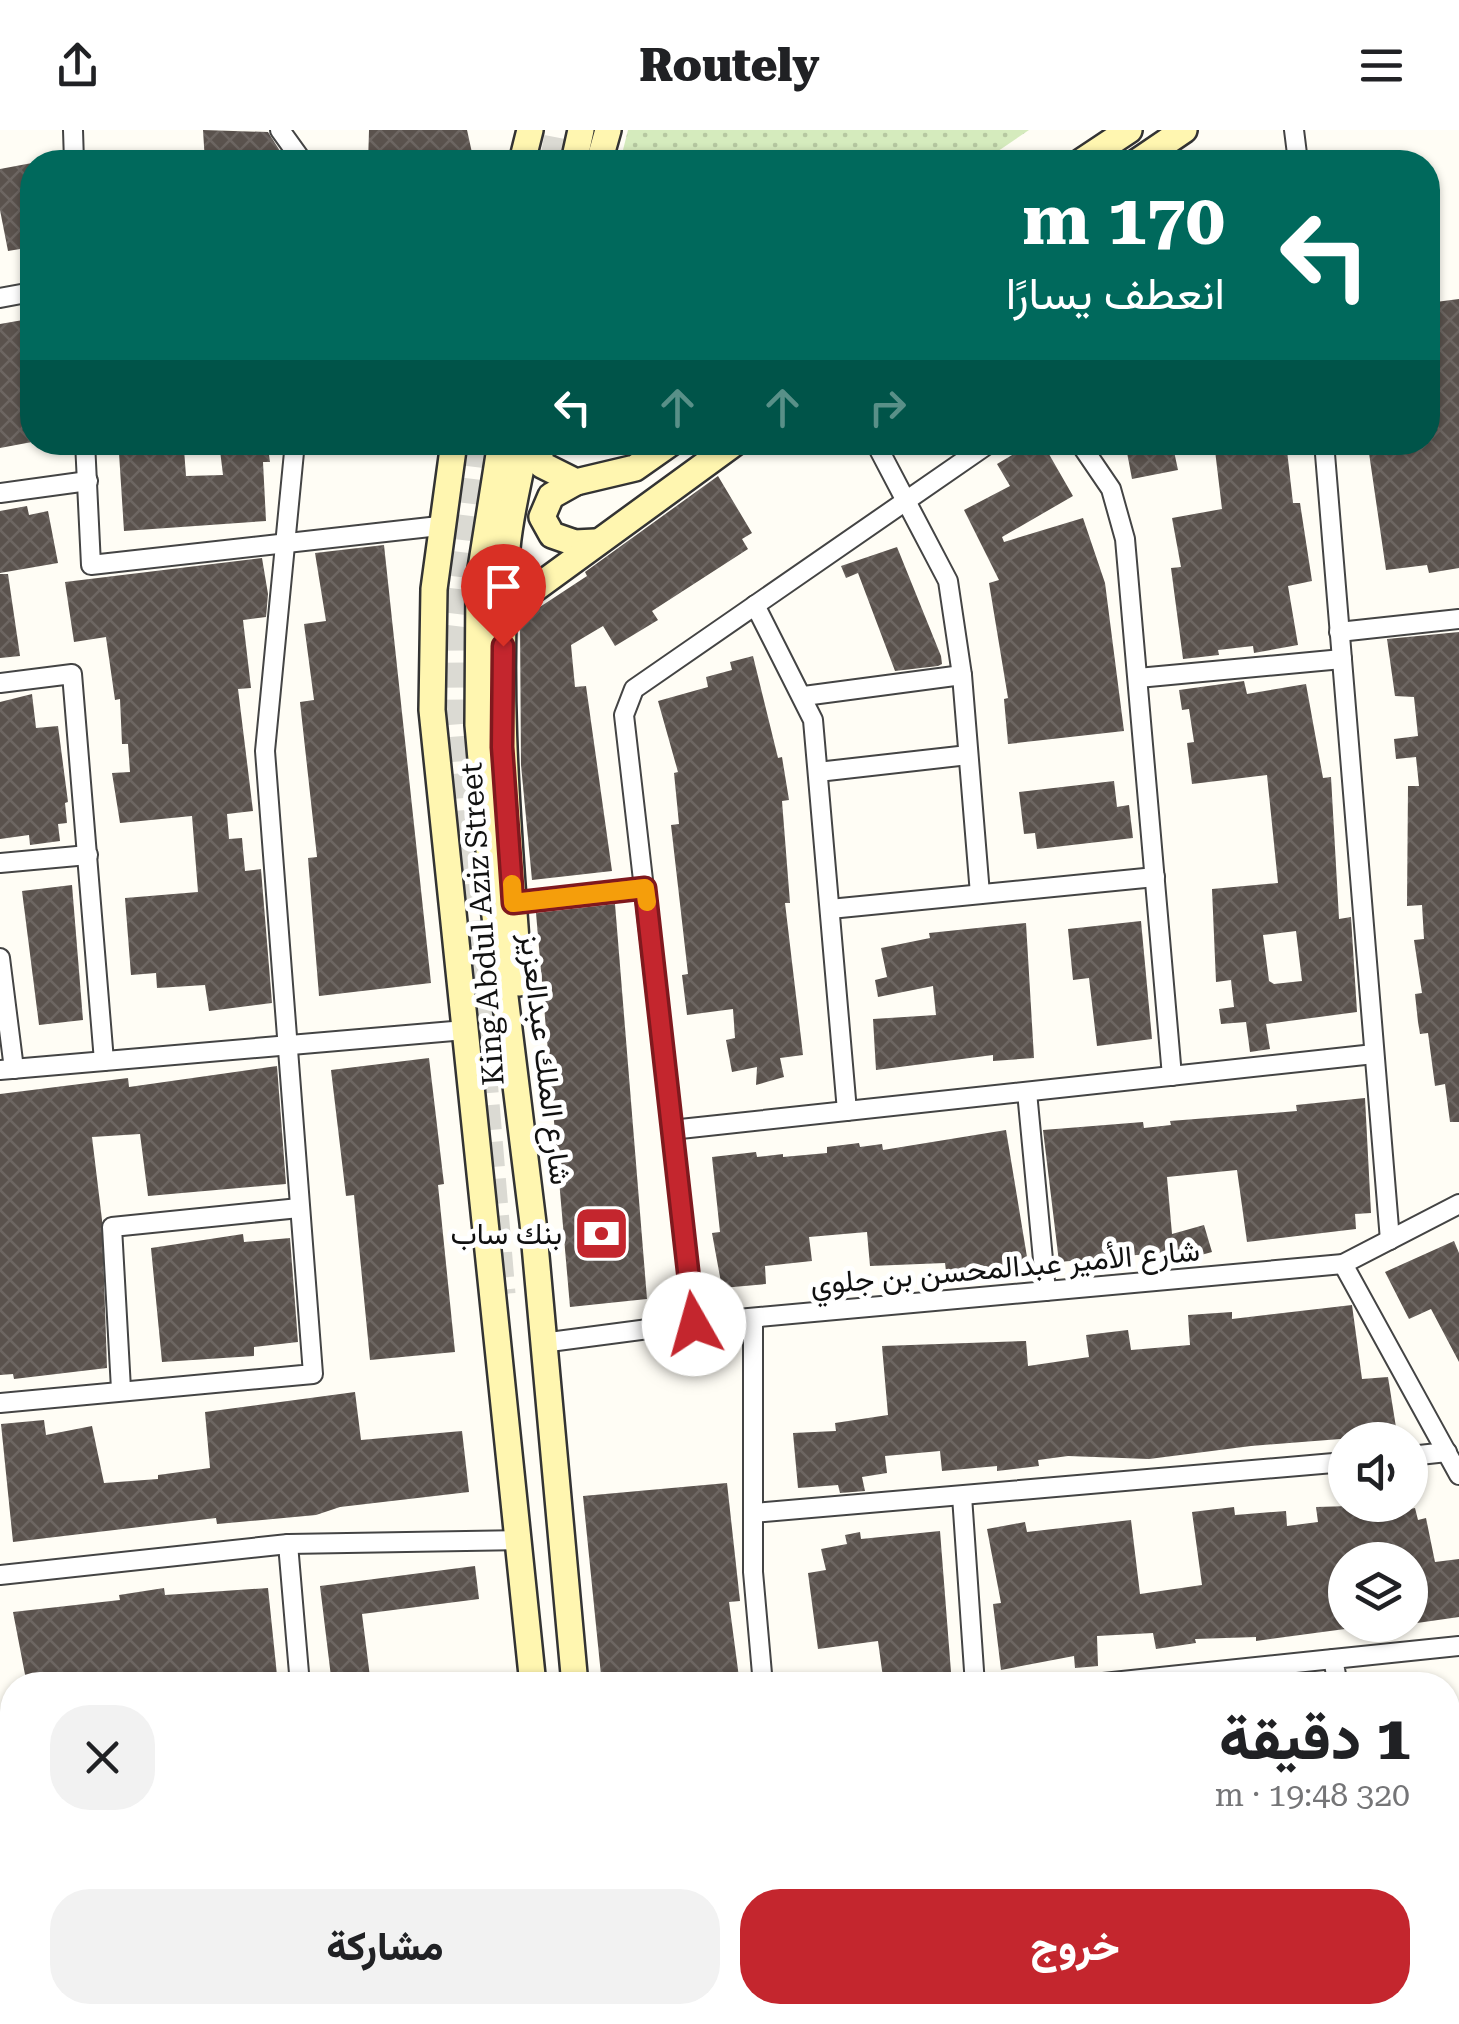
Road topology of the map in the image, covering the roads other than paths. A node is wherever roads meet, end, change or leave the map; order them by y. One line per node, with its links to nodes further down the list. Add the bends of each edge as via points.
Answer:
1 (1129, 130): 3 (street)
2 (1184, 130): 4 (street)
3 (1100, 150)
4 (1154, 150)
5 (87, 455): 17 (street)
6 (295, 455): 23 (street)
7 (452, 455): 21 (street)
8 (499, 455): 54 (street, شارع الملك عبدالعزيز, via 478,581 478,708 494,908)
9 (524, 455): 25 (street, King Abdul Aziz Street)
10 (539, 455): 18 (street, via 542,465)
11 (654, 455): 18 (street, via 635,468)
12 (718, 455): 22 (street)
13 (881, 455): 20 (street)
14 (973, 455): 20 (street)
15 (1087, 455): 30 (street, via 1111,489 1125,539)
16 (1325, 455): 27 (street)
17 (88, 481): 19 (street); 23 (street, via 91,565)
18 (576, 482): 22 (street, via 551,496 542,517 552,536)
19 (0, 493)
20 (906, 502): 24 (street); 29 (street, via 948,580)
21 (439, 526): 23 (street); 43 (street, via 432,710)
22 (595, 542): 25 (street)
23 (285, 546): 44 (street, via 265,751)
24 (756, 605): 32 (street); 38 (street, via 634,689 624,715)
25 (503, 612): 40 (street, King Abdul Aziz Street, via 502,747)
26 (1459, 619): 27 (street)
27 (1339, 632): 28 (street)
28 (1342, 659): 30 (street); 45 (street)
29 (962, 675): 32 (street); 33 (street)
30 (1138, 678): 37 (street)
31 (0, 682): 35 (street, via 72,674)
32 (804, 696): 34 (street)
33 (968, 755): 34 (street); 39 (street)
34 (818, 772): 41 (street)
35 (88, 854): 36 (street); 46 (street)
36 (0, 863)
37 (1154, 877): 39 (street); 48 (street)
38 (645, 888): 40 (street); 51 (street)
39 (980, 894): 41 (street)
40 (513, 903): 54 (street, King Abdul Aziz Street)
41 (830, 909): 50 (street)
42 (0, 958): 47 (street)
43 (465, 1030): 44 (street); 69 (street)
44 (290, 1046): 46 (street); 53 (street)
45 (1374, 1054): 48 (street); 55 (street)
46 (104, 1062): 47 (street)
47 (7, 1069)
48 (1172, 1076): 49 (street)
49 (1027, 1092): 50 (street); 57 (street)
50 (848, 1111): 51 (street)
51 (672, 1130): 59 (street)
52 (1459, 1204): 55 (street, شارع الأمير عبدالمحسن بن جلوي)
53 (299, 1208): 61 (street, via 112,1227); 61 (street, via 314,1374)
54 (533, 1223): 60 (street, شارع الملك عبدالعزيز)
55 (1390, 1240): 56 (street, شارع الأمير عبدالمحسن بن جلوي)
56 (1343, 1264): 57 (street, شارع الأمير عبدالمحسن بن جلوي); 63 (street)
57 (1046, 1291): 58 (street, شارع الأمير عبدالمحسن بن جلوي)
58 (753, 1318): 59 (street, شارع الأمير عبدالمحسن بن جلوي); 68 (street)
59 (694, 1324): 60 (street, شارع الأمير عبدالمحسن بن جلوي)
60 (542, 1343): 76 (street, شارع الملك عبدالعزيز)
61 (120, 1389): 62 (street)
62 (0, 1403)
63 (1447, 1452): 64 (street); 66 (street)
64 (1428, 1454)
65 (1328, 1464): 67 (street)
66 (1459, 1475)
67 (962, 1496): 68 (street); 78 (street)
68 (753, 1513): 77 (street)
69 (521, 1540): 70 (street); 75 (street)
70 (288, 1544): 71 (street); 74 (street)
71 (0, 1575)
72 (1459, 1646): 73 (street)
73 (1333, 1659): 79 (street); 80 (street)
74 (299, 1672)
75 (532, 1672)
76 (574, 1672)
77 (762, 1672)
78 (974, 1672)
79 (1208, 1672)
80 (1336, 1672)

